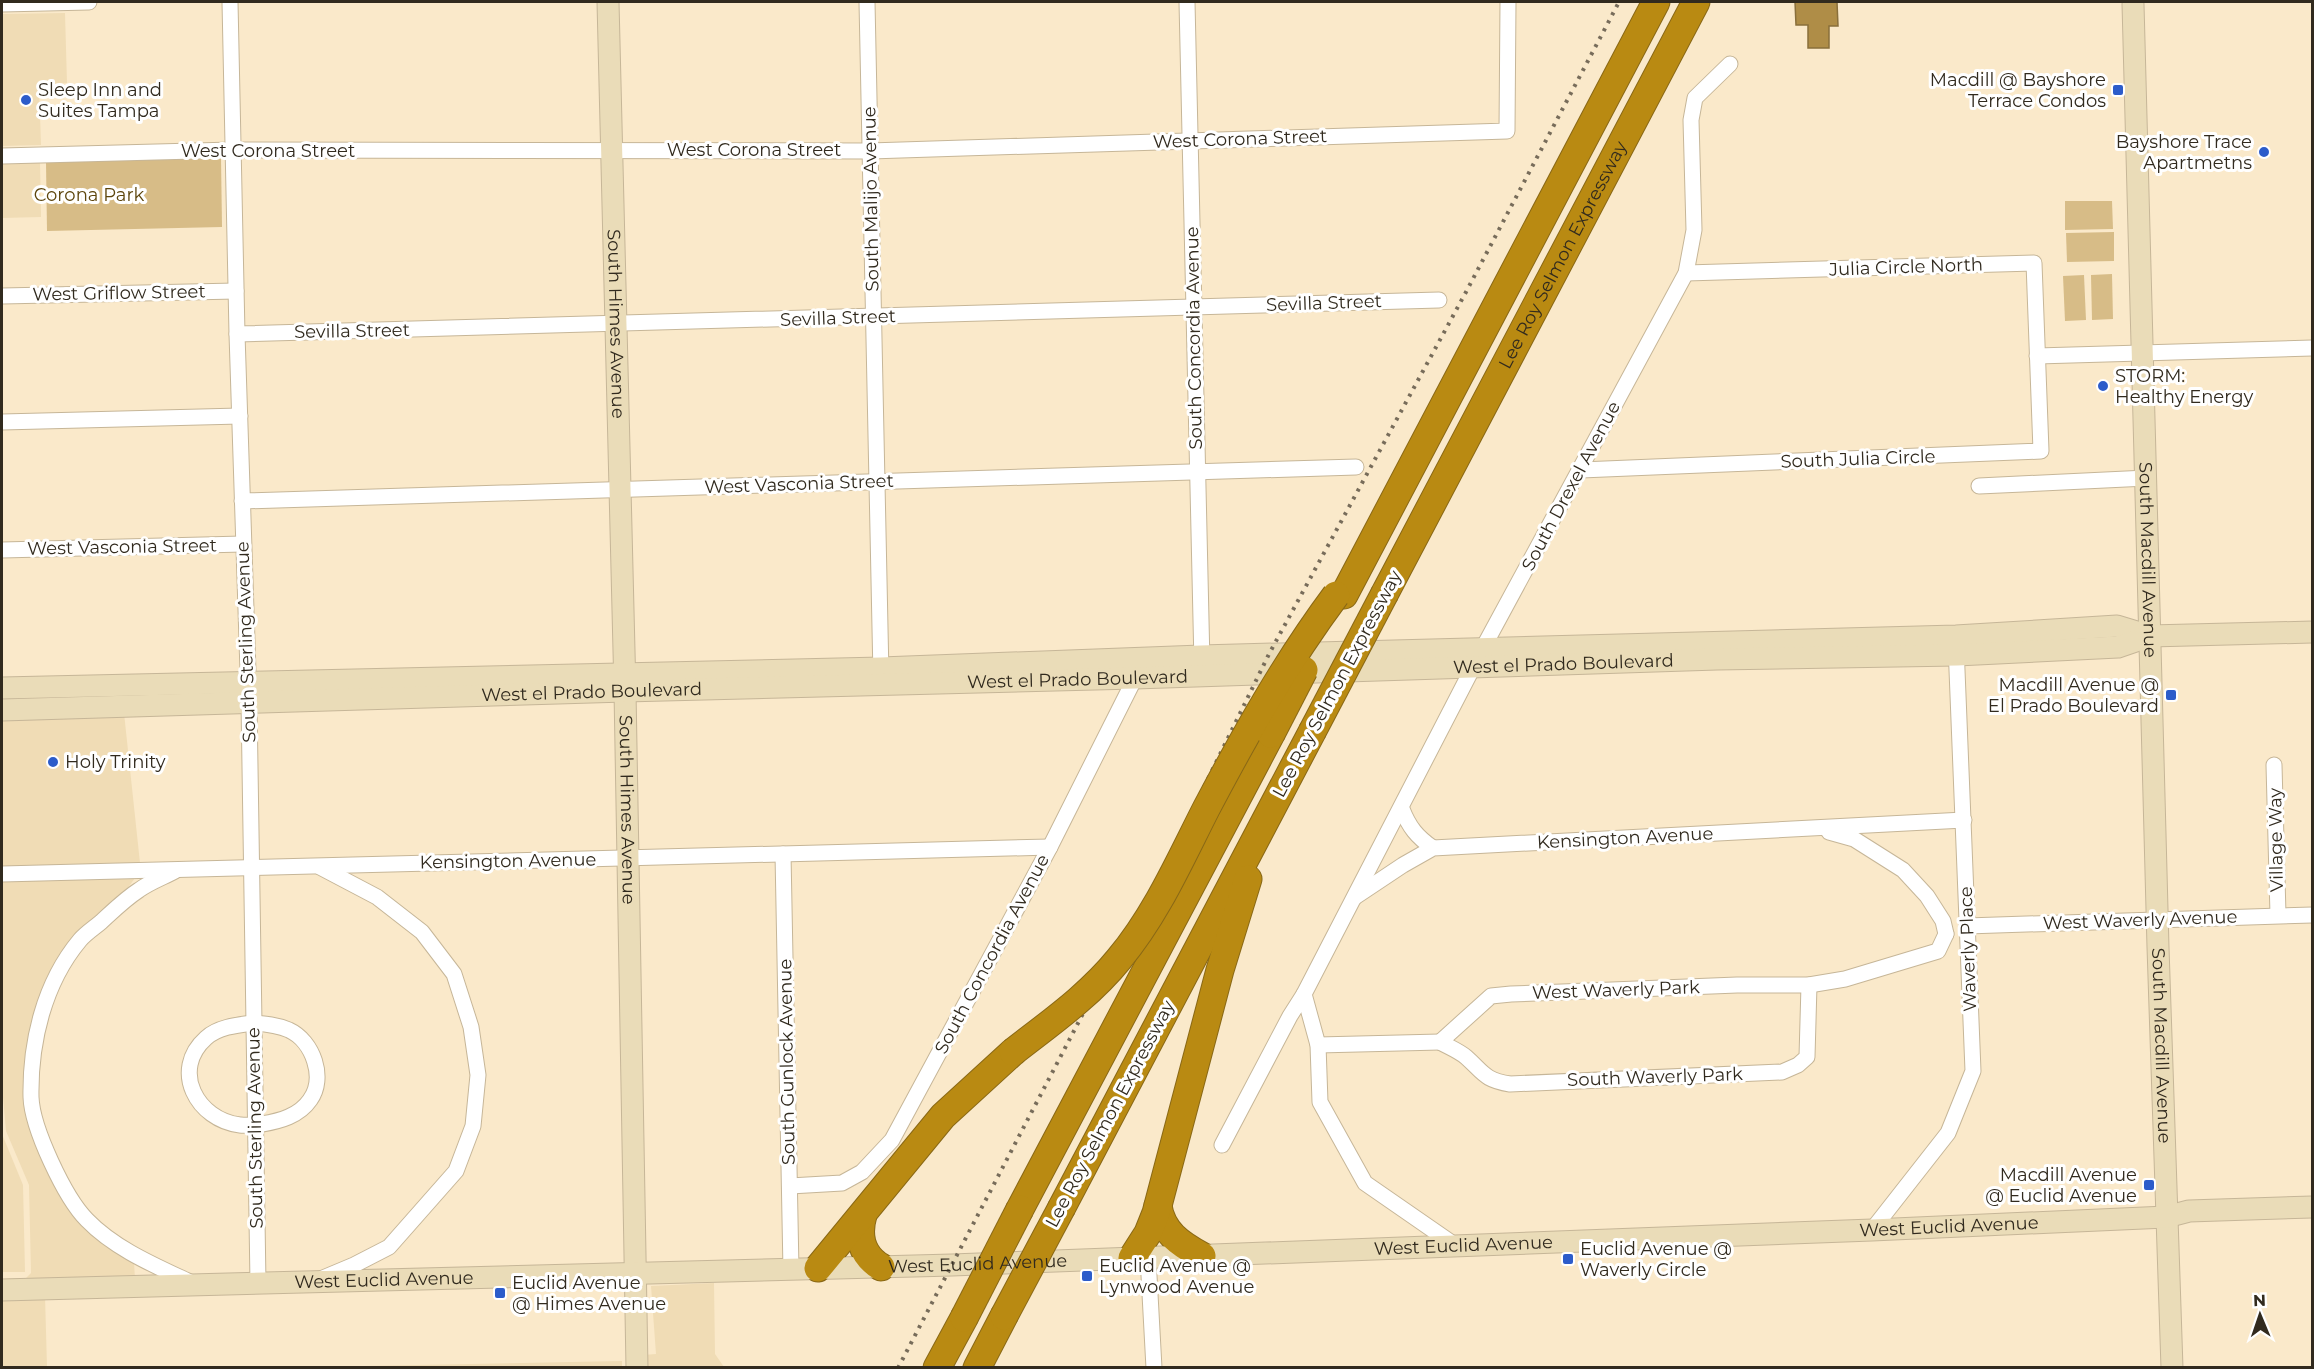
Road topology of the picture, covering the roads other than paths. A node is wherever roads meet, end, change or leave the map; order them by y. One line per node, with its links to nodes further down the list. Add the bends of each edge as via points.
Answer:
1 (89, 2): 9 (street)
2 (230, 2): 13 (street, South Sterling Avenue)
3 (609, 2): 14 (street, South Himes Avenue)
4 (867, 2): 15 (street, South Malijo Avenue)
5 (1187, 2): 12 (street, South Concordia Avenue)
6 (1508, 2): 12 (street, West Corona Street, via 1507,131)
7 (1656, 2): 40 (highway, Lee Roy Selmon Expressway)
8 (1696, 2): 57 (highway, Lee Roy Selmon Expressway, bridge)
9 (2, 4)
10 (2133, 4): 26 (street, South Macdill Avenue)
11 (1730, 64): 17 (street, South Drexel Avenue, via 1695,98 1691,120 1694,230)
12 (1190, 141): 15 (street, West Corona Street); 21 (street, South Concordia Avenue)
13 (233, 150): 14 (street, West Corona Street); 16 (street, West Corona Street); 18 (street, South Sterling Avenue)
14 (612, 150): 15 (street, West Corona Street); 23 (street, South Himes Avenue)
15 (870, 151): 22 (street, South Malijo Avenue)
16 (2, 156)
17 (1686, 273): 27 (street, Julia Circle North, via 2034,263); 31 (street, South Drexel Avenue)
18 (236, 291): 19 (street, West Griflow Street); 24 (street, South Sterling Avenue)
19 (2, 296)
20 (1439, 300): 21 (street, Sevilla Street)
21 (1194, 307): 22 (street, Sevilla Street); 32 (street, South Concordia Avenue)
22 (874, 316): 23 (street, Sevilla Street); 34 (street, South Malijo Avenue)
23 (616, 324): 24 (street, Sevilla Street); 36 (street, South Himes Avenue)
24 (237, 334): 28 (street, South Sterling Avenue)
25 (2313, 348): 26 (street)
26 (2142, 354): 27 (street); 33 (street, South Macdill Avenue)
27 (2037, 356): 31 (street, South Julia Circle, via 2041,451)
28 (240, 416): 29 (street); 37 (street, South Sterling Avenue)
29 (2, 422)
30 (1356, 467): 32 (street, West Vasconia Street)
31 (1581, 470): 44 (street, South Drexel Avenue)
32 (1197, 472): 34 (street, West Vasconia Street); 46 (street, South Concordia Avenue)
33 (2146, 478): 35 (street); 42 (street, South Macdill Avenue)
34 (877, 482): 36 (street, West Vasconia Street); 49 (street, South Malijo Avenue)
35 (1979, 486)
36 (620, 490): 37 (street, West Vasconia Street); 50 (street, South Himes Avenue)
37 (242, 501): 38 (street, South Sterling Avenue)
38 (243, 544): 39 (street, West Vasconia Street); 52 (street, South Sterling Avenue)
39 (2, 550)
40 (1344, 590): 84 (highway, bridge, via 1303,641 1245,736 1164,889 1121,957 1095,986 1013,1052 943,1116); 99 (highway, Lee Roy Selmon Expressway, bridge)
41 (2313, 632): 42 (street, West el Prado Boulevard)
42 (2150, 636): 43 (street, West el Prado Boulevard, via 2117,626); 71 (street, South Macdill Avenue)
43 (1956, 646): 45 (street, West el Prado Boulevard); 58 (street, Waverly Place)
44 (1483, 648): 45 (street, West el Prado Boulevard); 46 (street, West el Prado Boulevard); 47 (street, South Drexel Avenue)
45 (1717, 650): 47 (street, West el Prado Boulevard)
46 (1202, 666): 47 (street, West el Prado Boulevard); 48 (street, West el Prado Boulevard)
47 (1473, 668): 56 (street, South Drexel Avenue)
48 (1138, 669): 49 (street, West el Prado Boulevard); 60 (street, South Concordia Avenue)
49 (881, 676): 50 (street, West el Prado Boulevard)
50 (625, 682): 52 (street, West el Prado Boulevard); 63 (street, South Himes Avenue)
51 (2, 688): 53 (street, West el Prado Boulevard)
52 (248, 692): 53 (street, West el Prado Boulevard); 65 (street, South Sterling Avenue)
53 (102, 697): 54 (street, West el Prado Boulevard)
54 (2, 710)
55 (2274, 765): 69 (street, Village Way)
56 (1402, 809): 61 (street, via 1418,838); 68 (street, South Drexel Avenue)
57 (1266, 818): 82 (highway, via 1220,970); 100 (highway, Lee Roy Selmon Expressway, bridge)
58 (1964, 820): 59 (street, Kensington Avenue); 72 (street, Waverly Place)
59 (1816, 828): 61 (street, Kensington Avenue); 73 (street, Kensington Avenue, via 1854,838 1903,870 1927,896 1943,921)
60 (1050, 847): 62 (street, Kensington Avenue); 81 (street, South Concordia Avenue, via 892,1140 862,1172 842,1183)
61 (1433, 848): 68 (street, Kensington Avenue)
62 (783, 854): 63 (street, Kensington Avenue); 81 (street, South Gunlock Avenue)
63 (628, 858): 64 (street, Kensington Avenue); 93 (street, South Himes Avenue)
64 (318, 866): 65 (street, Kensington Avenue); 94 (street, via 377,897 422,932 454,974 471,1027 478,1075 473,1126 456,1171 389,1247)
65 (250, 867): 66 (street, Kensington Avenue); 76 (street, South Sterling Avenue)
66 (178, 869): 67 (street, Kensington Avenue); 96 (street, via 139,890 80,940 52,982 38,1024 31,1100 59,1178 87,1220 122,1248)
67 (2, 874)
68 (1353, 899): 75 (street, South Drexel Avenue)
69 (2278, 915): 70 (street, West Waverly Avenue); 71 (street, West Waverly Avenue)
70 (2313, 915)
71 (2157, 920): 72 (street, West Waverly Avenue); 85 (street, South Macdill Avenue)
72 (1968, 930): 73 (street, West Waverly Avenue); 86 (street, Waverly Place, via 1973,1071 1948,1133)
73 (1946, 934): 74 (street, via 1938,951 1845,979)
74 (1809, 985): 77 (street, West Waverly Park, via 1491,996); 77 (street, South Waverly Park, via 1807,1057 1782,1072 1509,1084 1481,1074 1465,1056)
75 (1304, 994): 78 (street); 80 (street)
76 (253, 1023): 79 (street, South Sterling Avenue); 79 (street, via 290,1031 306,1043 315,1060 316,1086 311,1099 289,1118); 79 (street, via 225,1028 206,1038 189,1071 194,1095 209,1114 240,1125)
77 (1440, 1042): 78 (street)
78 (1318, 1045): 87 (street, via 1320,1101 1365,1183)
79 (255, 1124): 95 (street, South Sterling Avenue)
80 (1222, 1145)
81 (790, 1186): 92 (street, South Gunlock Avenue)
82 (1158, 1206): 88 (highway, via 1168,1232); 89 (highway)
83 (2313, 1207): 85 (street, West Euclid Avenue, via 2189,1211)
84 (863, 1215): 90 (highway, via 862,1247); 91 (highway)
85 (2166, 1217): 86 (street, West Euclid Avenue); 102 (street, South Macdill Avenue)
86 (1872, 1230): 87 (street, West Euclid Avenue)
87 (1456, 1246): 88 (street, West Euclid Avenue)
88 (1202, 1256): 89 (street, West Euclid Avenue)
89 (1140, 1258): 90 (street, West Euclid Avenue); 101 (street)
90 (881, 1267): 91 (street, West Euclid Avenue)
91 (818, 1268): 92 (street, West Euclid Avenue)
92 (791, 1270): 93 (street, West Euclid Avenue)
93 (634, 1274): 94 (street, West Euclid Avenue); 98 (street, South Himes Avenue)
94 (314, 1282): 95 (street, West Euclid Avenue)
95 (258, 1283): 96 (street, West Euclid Avenue)
96 (195, 1284): 97 (street, West Euclid Avenue)
97 (2, 1290)
98 (637, 1368)
99 (938, 1368)
100 (977, 1368)
101 (1154, 1368)
102 (2172, 1368)

